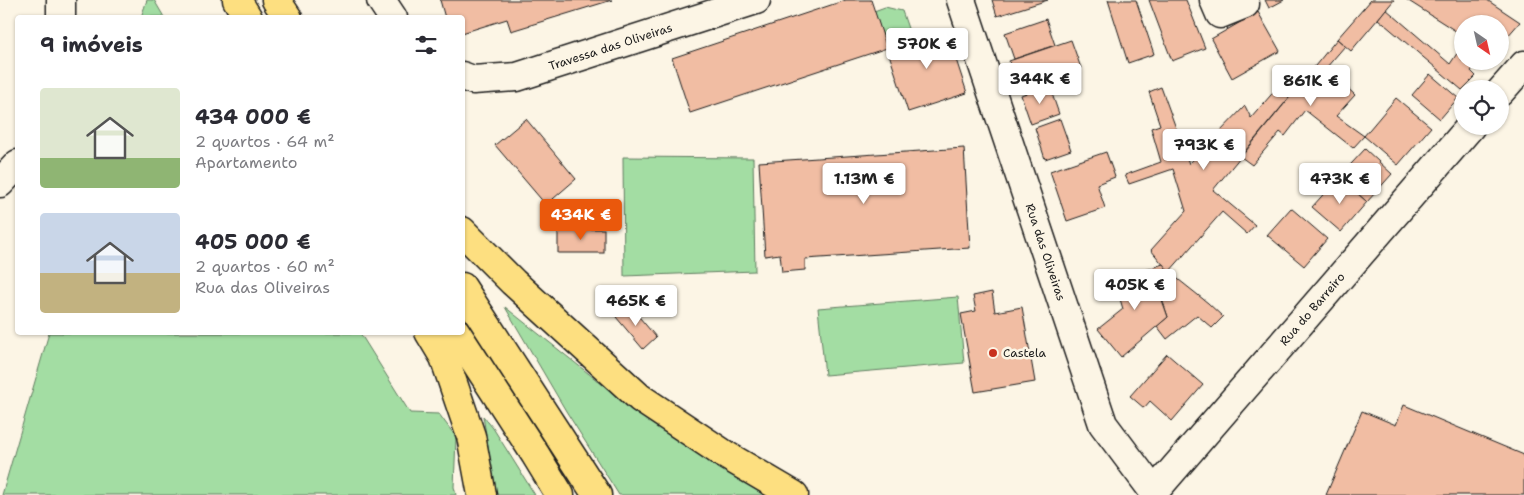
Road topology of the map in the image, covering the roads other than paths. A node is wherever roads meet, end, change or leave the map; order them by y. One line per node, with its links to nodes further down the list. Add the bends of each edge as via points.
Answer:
1 (61, 0): 9 (street)
2 (236, 0): 10 (highway)
3 (276, 0): 11 (highway)
4 (381, 0): 12 (street)
5 (756, 0): 14 (street, Travessa das Oliveiras, via 517,77 473,80)
6 (961, 0): 23 (street, Rua das Oliveiras, via 1103,424)
7 (1214, 0): 8 (street, via 1220,14 1245,4)
8 (1244, 0)
9 (61, 15)
10 (246, 15)
11 (286, 15)
12 (391, 15)
13 (1524, 64): 15 (street)
14 (465, 77)
15 (1509, 82)
16 (1463, 135): 23 (street, Rua do Barreiro)
17 (15, 167): 18 (street)
18 (0, 183)
19 (465, 234): 27 (highway, via 512,282 640,398 724,454)
20 (465, 292): 26 (highway)
21 (431, 335): 24 (highway, via 444,357 471,436)
22 (458, 335): 25 (highway)
23 (1154, 492)
24 (482, 495)
25 (560, 495)
26 (597, 495)
27 (794, 495)

